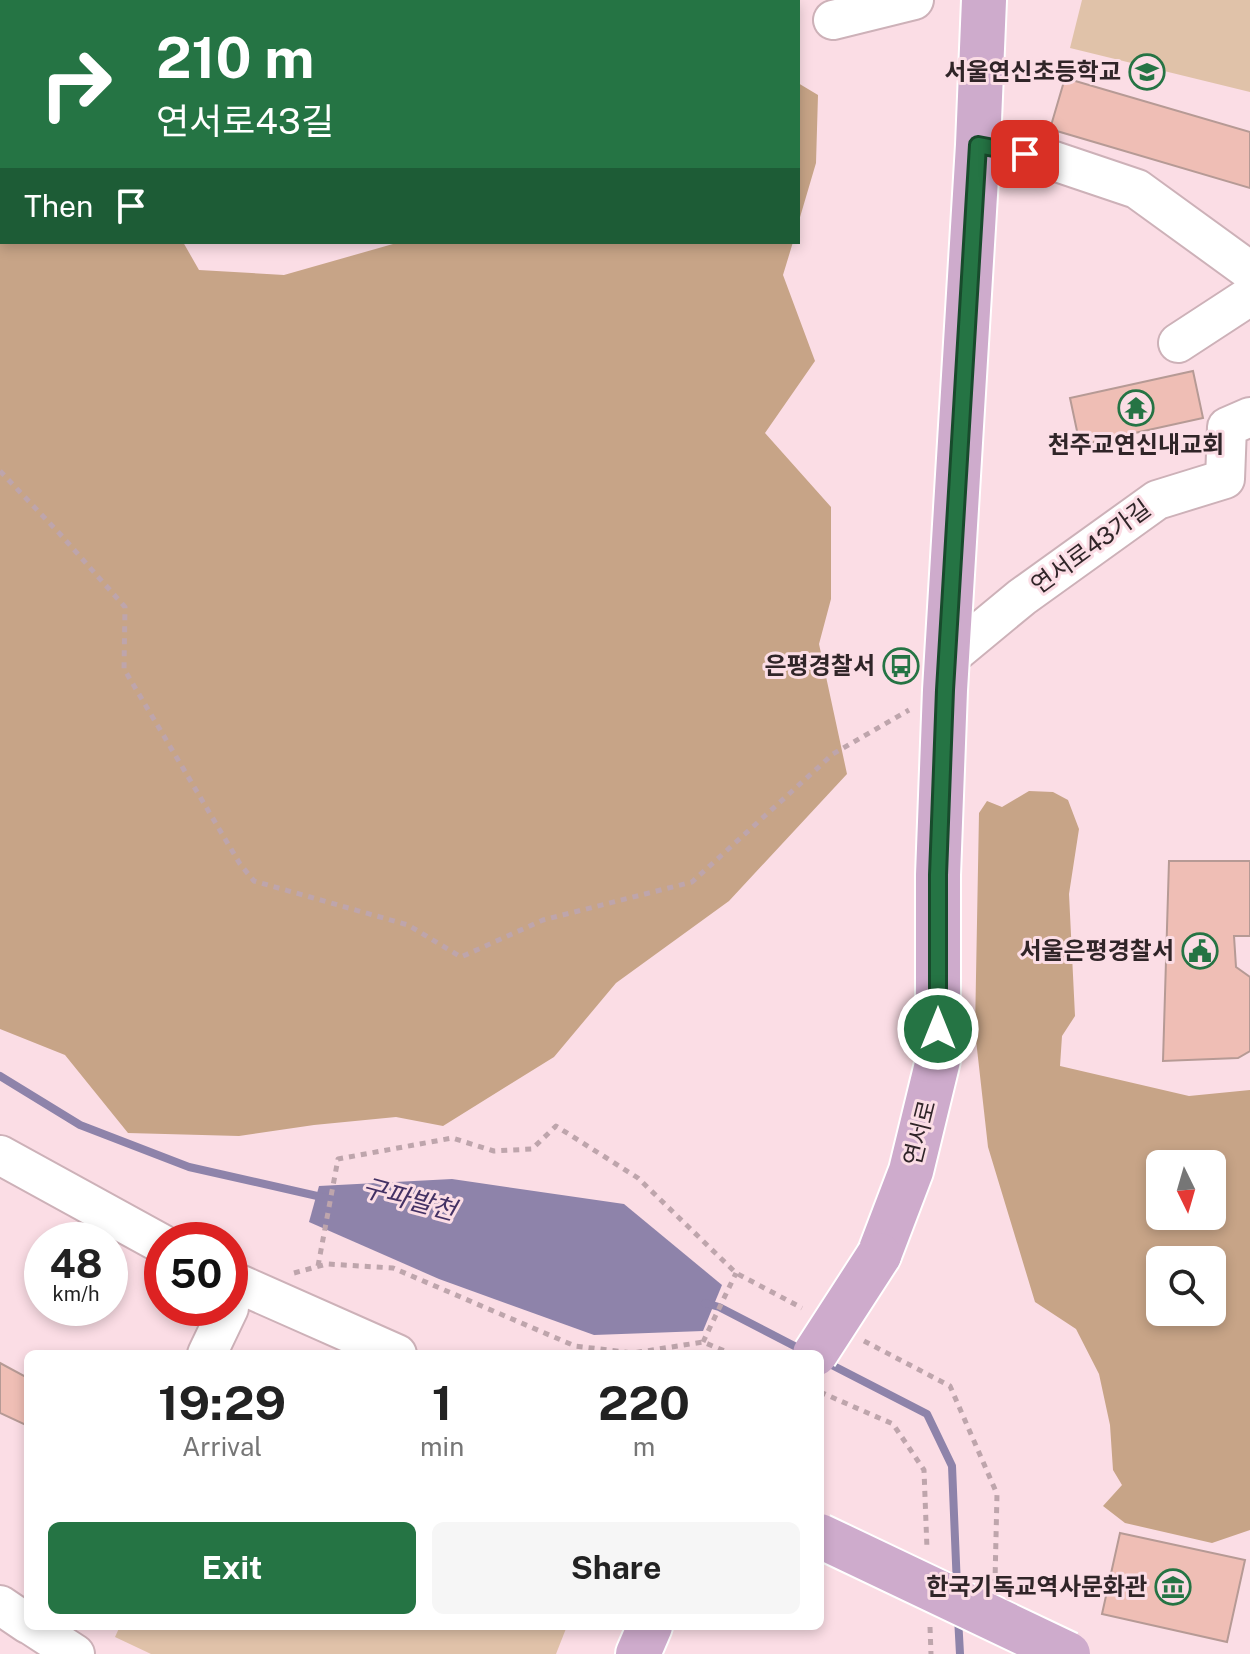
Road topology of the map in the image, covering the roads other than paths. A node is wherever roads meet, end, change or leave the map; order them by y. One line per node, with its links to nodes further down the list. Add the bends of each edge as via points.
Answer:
1 (914, 0): 3 (street)
2 (984, 0): 4 (main road, 연서로)
3 (833, 20)
4 (978, 145): 5 (street, via 1045,158 1137,189); 9 (main road, 연서로)
5 (1250, 271)
6 (1250, 296): 7 (street)
7 (1178, 343)
8 (1250, 417): 9 (street, 연서로43가길, via 1227,427 1225,479 1157,500 1022,597)
9 (946, 674): 16 (main road, 연서로, bridge, via 938,1060 911,1171 879,1255)
10 (0, 1155): 11 (street)
11 (144, 1234)
12 (248, 1301): 15 (street)
13 (219, 1326): 14 (street)
14 (209, 1350)
15 (386, 1350)
16 (818, 1350)
17 (824, 1538): 22 (main road, bridge)
18 (0, 1605): 19 (street)
19 (24, 1620)
20 (648, 1630): 21 (main road)
21 (638, 1654)
22 (1068, 1654)

